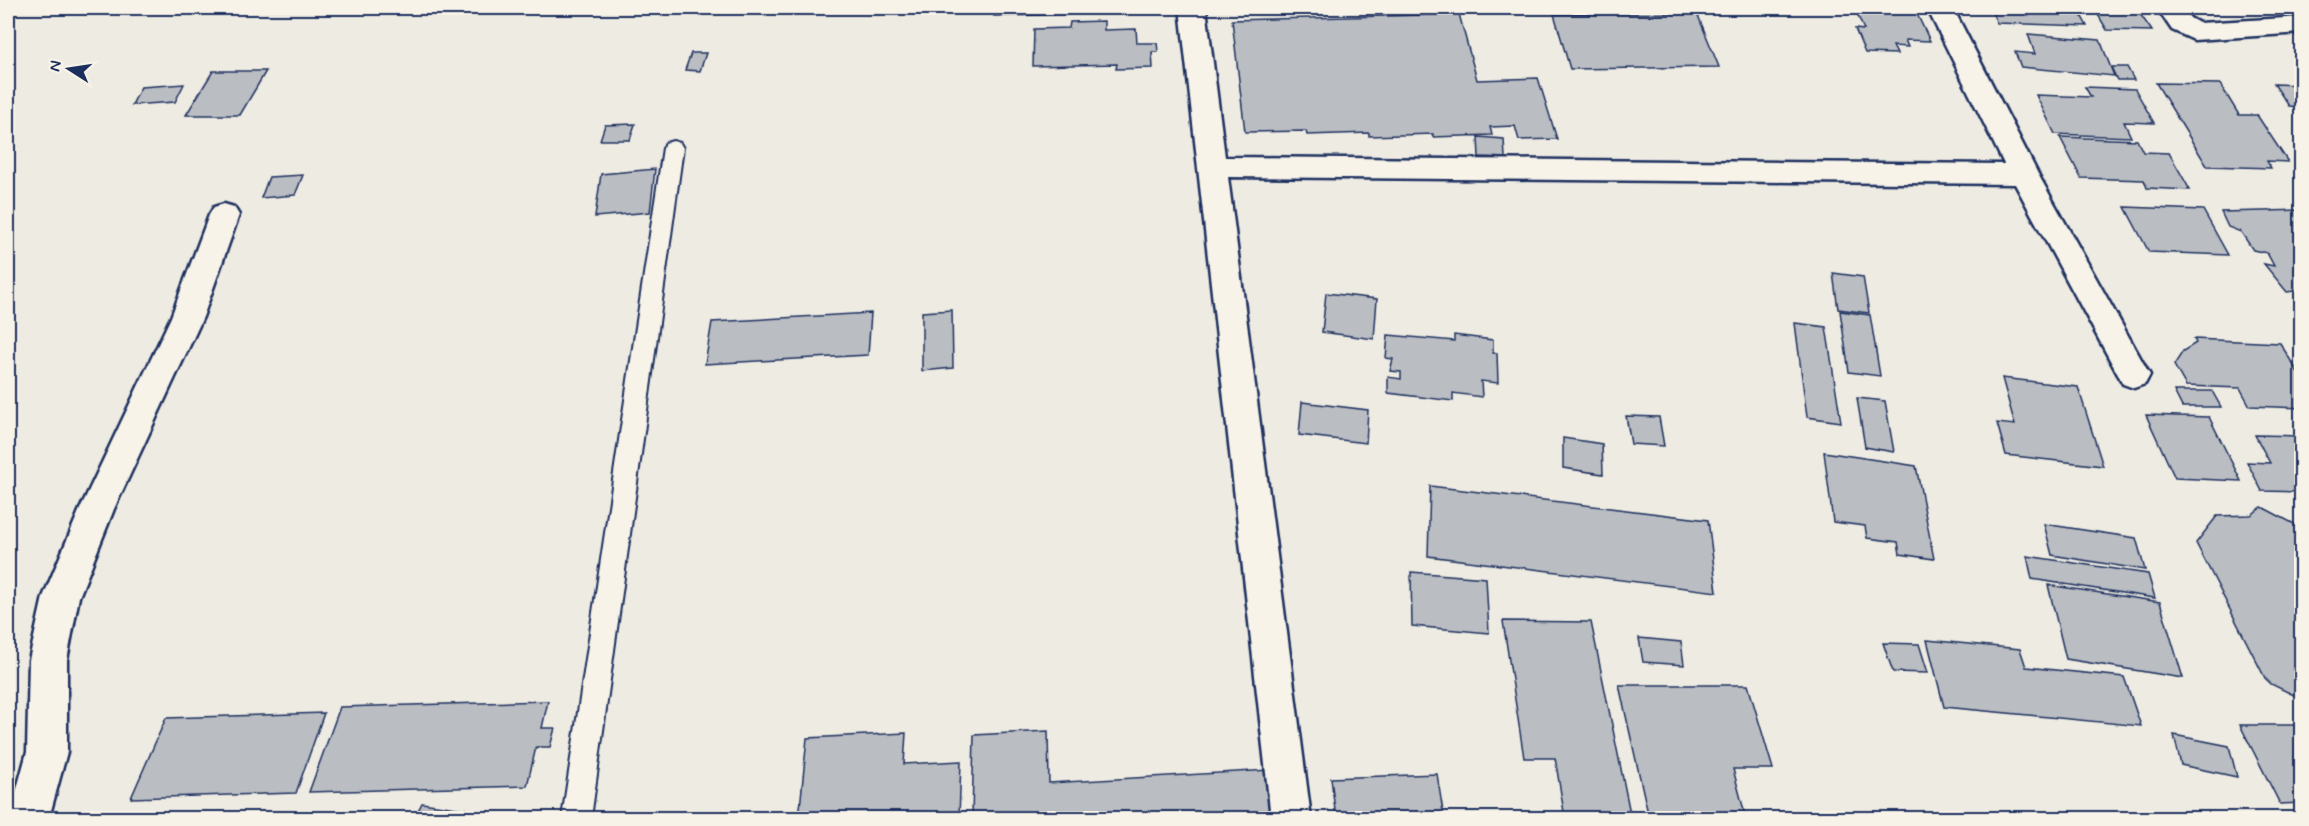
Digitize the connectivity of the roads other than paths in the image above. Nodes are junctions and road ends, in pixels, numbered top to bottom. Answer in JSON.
{"nodes":[{"id":1,"x":1193,"y":8,"type":"edge"},
{"id":2,"x":1940,"y":8,"type":"edge"},
{"id":3,"x":2170,"y":8,"type":"edge"},
{"id":4,"x":2301,"y":25,"type":"edge"},
{"id":5,"x":673,"y":148,"type":"dead end"},
{"id":6,"x":1212,"y":167,"type":"junction"},
{"id":7,"x":2024,"y":174,"type":"junction"},
{"id":8,"x":224,"y":215,"type":"dead end"},
{"id":9,"x":2134,"y":375,"type":"dead end"},
{"id":10,"x":29,"y":819,"type":"edge"},
{"id":11,"x":576,"y":819,"type":"edge"},
{"id":12,"x":1290,"y":819,"type":"edge"}],
"edges":[{"from":1,"to":6,"type":"street"},
{"from":2,"to":7,"type":"street"},
{"from":3,"to":4,"type":"street"},
{"from":5,"to":11,"type":"lane"},
{"from":6,"to":7,"type":"street"},
{"from":6,"to":12,"type":"street"},
{"from":7,"to":9,"type":"street"},
{"from":8,"to":10,"type":"street"}]}
